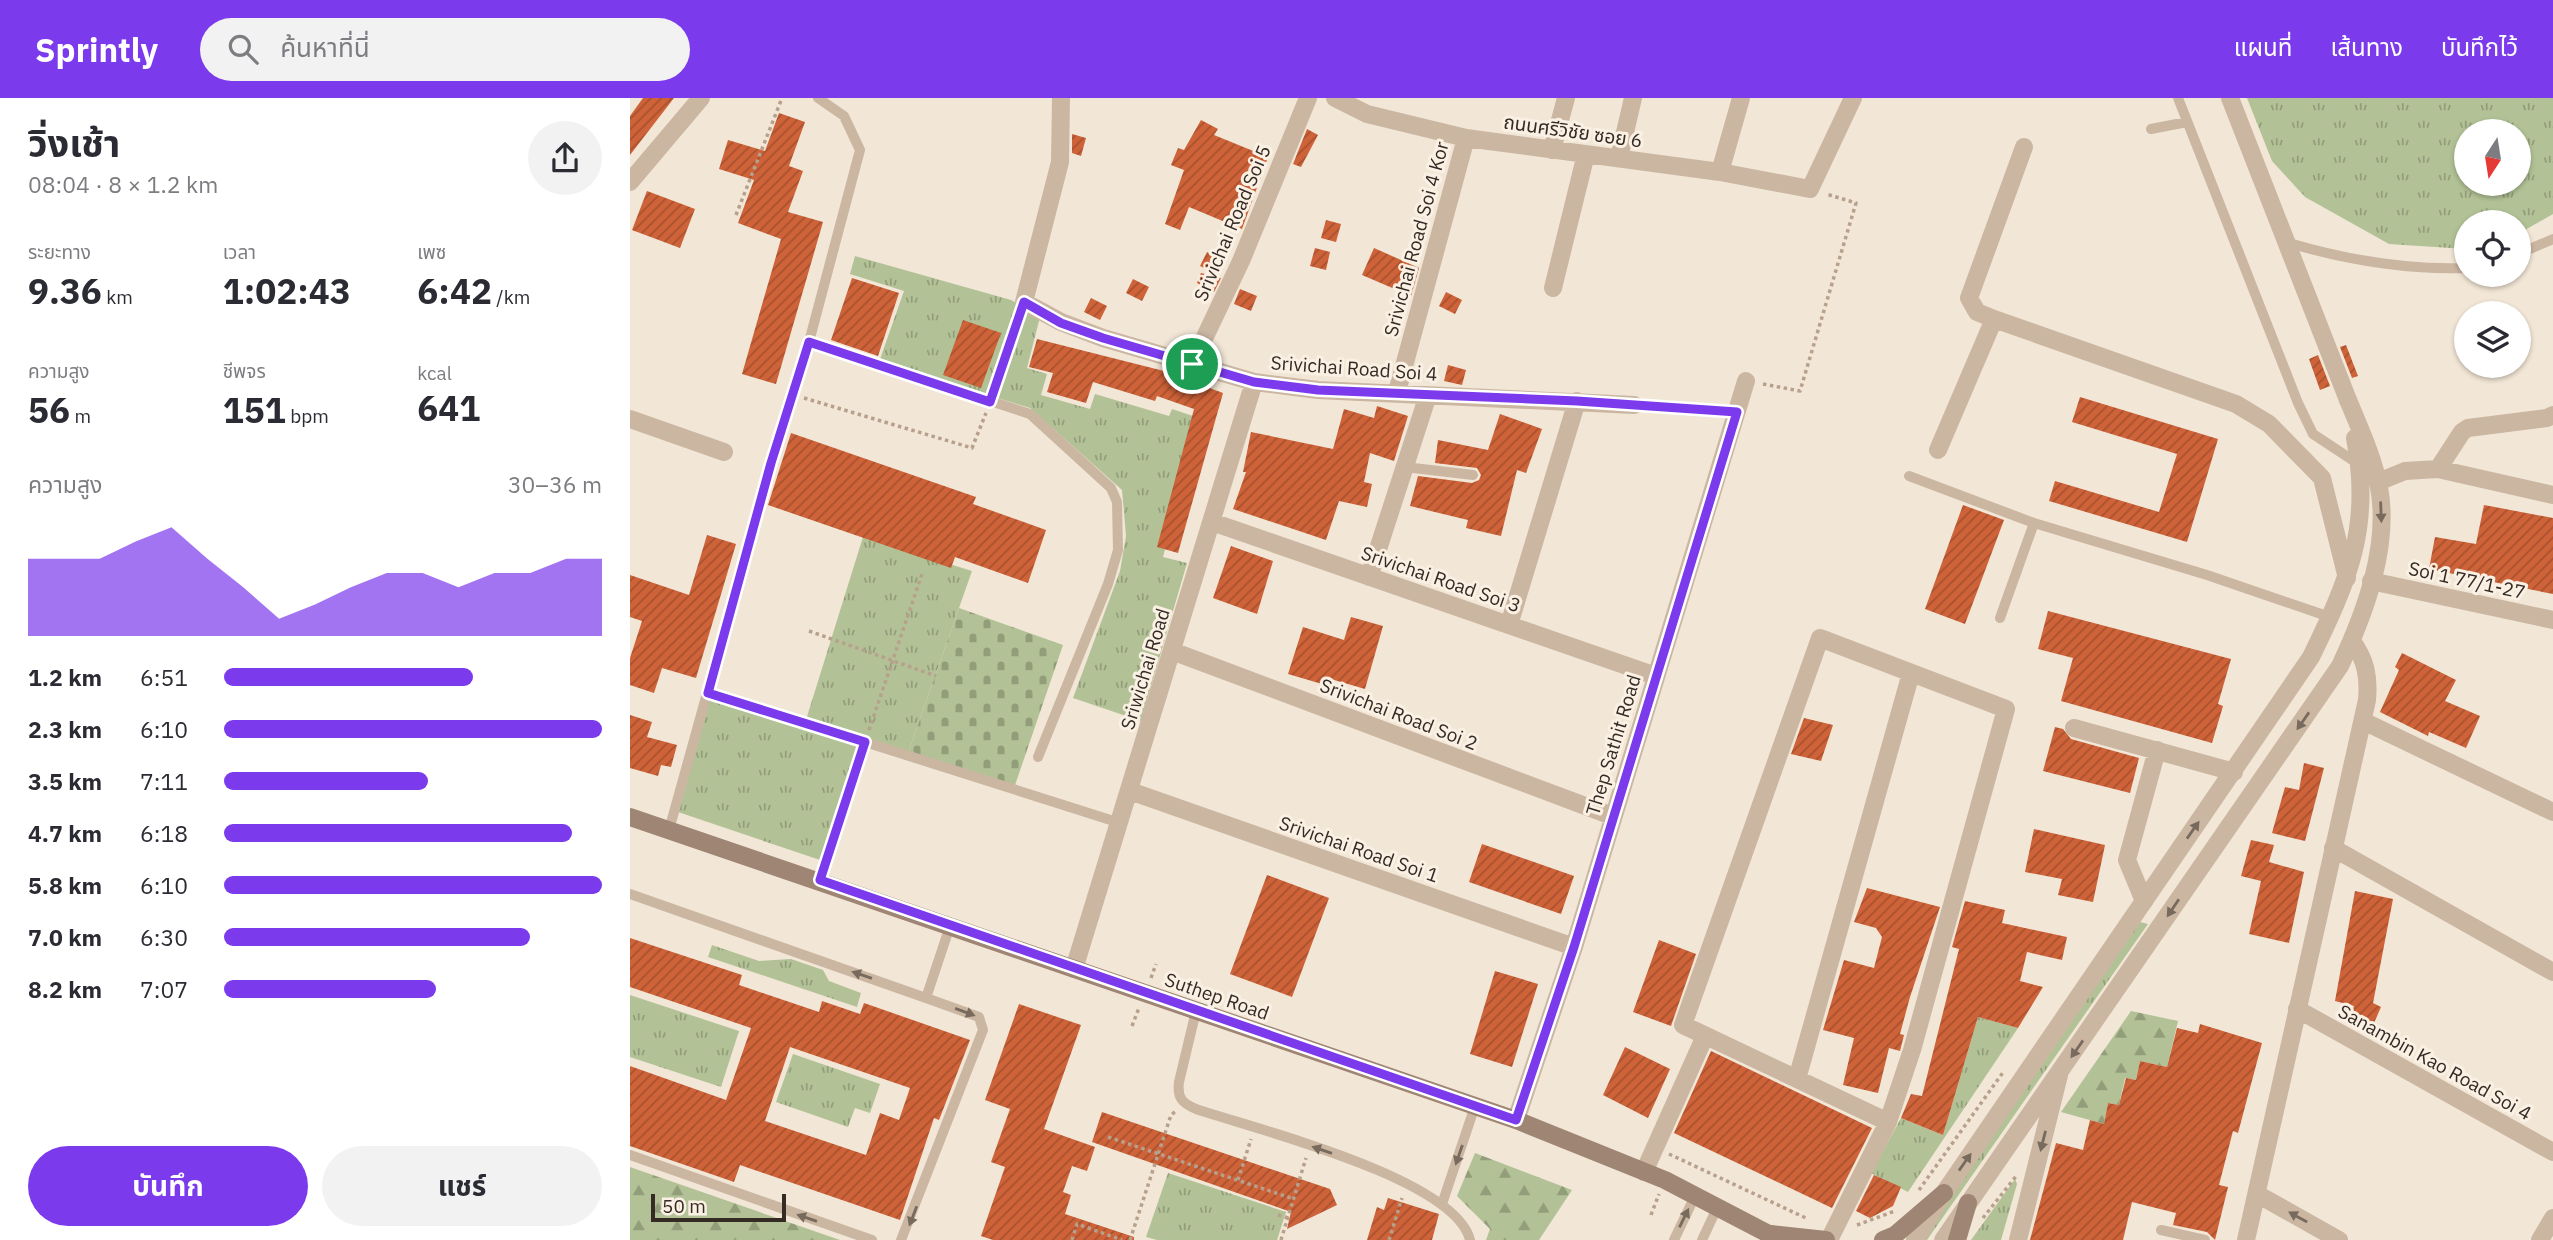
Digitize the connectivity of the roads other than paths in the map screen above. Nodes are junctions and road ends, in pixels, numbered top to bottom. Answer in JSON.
{"nodes":[{"id":1,"x":701,"y":98,"type":"edge"},
{"id":2,"x":818,"y":98,"type":"edge"},
{"id":3,"x":1061,"y":98,"type":"edge"},
{"id":4,"x":1308,"y":98,"type":"edge"},
{"id":5,"x":1335,"y":98,"type":"edge"},
{"id":6,"x":1566,"y":98,"type":"edge"},
{"id":7,"x":1633,"y":98,"type":"edge"},
{"id":8,"x":1741,"y":98,"type":"edge"},
{"id":9,"x":1853,"y":98,"type":"edge"},
{"id":10,"x":2178,"y":98,"type":"edge"},
{"id":11,"x":2230,"y":98,"type":"edge"},
{"id":12,"x":2187,"y":122,"type":"junction"},
{"id":13,"x":2151,"y":129,"type":"dead end"},
{"id":14,"x":1466,"y":138,"type":"junction"},
{"id":15,"x":2024,"y":147,"type":"dead end"},
{"id":16,"x":1552,"y":150,"type":"junction"},
{"id":17,"x":1586,"y":154,"type":"junction"},
{"id":18,"x":637,"y":158,"type":"edge"},
{"id":19,"x":1619,"y":158,"type":"junction"},
{"id":20,"x":1720,"y":172,"type":"junction"},
{"id":21,"x":630,"y":182,"type":"edge"},
{"id":22,"x":2553,"y":239,"type":"edge"},
{"id":23,"x":2289,"y":243,"type":"junction"},
{"id":24,"x":2531,"y":248,"type":"edge"},
{"id":25,"x":2454,"y":268,"type":"edge"},
{"id":26,"x":1553,"y":288,"type":"dead end"},
{"id":27,"x":1994,"y":319,"type":"junction"},
{"id":28,"x":809,"y":342,"type":"junction"},
{"id":29,"x":1192,"y":364,"type":"junction"},
{"id":30,"x":1746,"y":381,"type":"road end"},
{"id":31,"x":1254,"y":382,"type":"junction"},
{"id":32,"x":1396,"y":392,"type":"junction"},
{"id":33,"x":1428,"y":395,"type":"junction"},
{"id":34,"x":2348,"y":400,"type":"junction"},
{"id":35,"x":1577,"y":401,"type":"junction"},
{"id":36,"x":1634,"y":405,"type":"road end"},
{"id":37,"x":2553,"y":415,"type":"edge"},
{"id":38,"x":630,"y":419,"type":"edge"},
{"id":39,"x":1938,"y":450,"type":"dead end"},
{"id":40,"x":724,"y":452,"type":"dead end"},
{"id":41,"x":2360,"y":465,"type":"junction"},
{"id":42,"x":1405,"y":467,"type":"junction"},
{"id":43,"x":2438,"y":469,"type":"junction"},
{"id":44,"x":1473,"y":475,"type":"dead end"},
{"id":45,"x":1909,"y":476,"type":"dead end"},
{"id":46,"x":2378,"y":482,"type":"junction"},
{"id":47,"x":2553,"y":495,"type":"edge"},
{"id":48,"x":1212,"y":522,"type":"junction"},
{"id":49,"x":2034,"y":523,"type":"junction"},
{"id":50,"x":1370,"y":577,"type":"junction"},
{"id":51,"x":2347,"y":578,"type":"junction"},
{"id":52,"x":2371,"y":581,"type":"junction"},
{"id":53,"x":2330,"y":617,"type":"junction"},
{"id":54,"x":2000,"y":618,"type":"dead end"},
{"id":55,"x":2553,"y":620,"type":"edge"},
{"id":56,"x":1509,"y":625,"type":"junction"},
{"id":57,"x":2354,"y":636,"type":"junction"},
{"id":58,"x":1172,"y":651,"type":"junction"},
{"id":59,"x":1911,"y":673,"type":"junction"},
{"id":60,"x":1656,"y":676,"type":"junction"},
{"id":61,"x":708,"y":693,"type":"junction"},
{"id":62,"x":2363,"y":721,"type":"junction"},
{"id":63,"x":2074,"y":728,"type":"dead end"},
{"id":64,"x":865,"y":742,"type":"junction"},
{"id":65,"x":2157,"y":750,"type":"junction"},
{"id":66,"x":1038,"y":757,"type":"dead end"},
{"id":67,"x":2234,"y":772,"type":"junction"},
{"id":68,"x":1130,"y":791,"type":"junction"},
{"id":69,"x":2553,"y":812,"type":"edge"},
{"id":70,"x":1612,"y":816,"type":"junction"},
{"id":71,"x":630,"y":817,"type":"edge"},
{"id":72,"x":1120,"y":822,"type":"junction"},
{"id":73,"x":669,"y":830,"type":"junction"},
{"id":74,"x":2333,"y":848,"type":"junction"},
{"id":75,"x":820,"y":880,"type":"junction"},
{"id":76,"x":630,"y":894,"type":"edge"},
{"id":77,"x":2144,"y":901,"type":"junction"},
{"id":78,"x":950,"y":926,"type":"junction"},
{"id":79,"x":1574,"y":947,"type":"junction"},
{"id":80,"x":1074,"y":969,"type":"junction"},
{"id":81,"x":2553,"y":972,"type":"edge"},
{"id":82,"x":926,"y":998,"type":"junction"},
{"id":83,"x":2297,"y":1009,"type":"junction"},
{"id":84,"x":1196,"y":1011,"type":"junction"},
{"id":85,"x":1705,"y":1036,"type":"junction"},
{"id":86,"x":2059,"y":1075,"type":"junction"},
{"id":87,"x":1797,"y":1079,"type":"junction"},
{"id":88,"x":1475,"y":1106,"type":"junction"},
{"id":89,"x":1516,"y":1120,"type":"junction"},
{"id":90,"x":1888,"y":1122,"type":"junction"},
{"id":91,"x":2553,"y":1152,"type":"edge"},
{"id":92,"x":630,"y":1155,"type":"edge"},
{"id":93,"x":1644,"y":1172,"type":"junction"},
{"id":94,"x":1944,"y":1192,"type":"junction"},
{"id":95,"x":2257,"y":1194,"type":"junction"},
{"id":96,"x":1695,"y":1196,"type":"junction"},
{"id":97,"x":1968,"y":1203,"type":"junction"},
{"id":98,"x":1442,"y":1204,"type":"junction"},
{"id":99,"x":1717,"y":1208,"type":"junction"},
{"id":100,"x":2553,"y":1218,"type":"edge"},
{"id":101,"x":2161,"y":1230,"type":"dead end"},
{"id":102,"x":1830,"y":1235,"type":"edge"},
{"id":103,"x":1774,"y":1238,"type":"edge"},
{"id":104,"x":872,"y":1240,"type":"edge"},
{"id":105,"x":901,"y":1240,"type":"edge"},
{"id":106,"x":1470,"y":1240,"type":"edge"},
{"id":107,"x":1674,"y":1240,"type":"edge"},
{"id":108,"x":1702,"y":1240,"type":"edge"},
{"id":109,"x":1883,"y":1240,"type":"edge"},
{"id":110,"x":1915,"y":1240,"type":"edge"},
{"id":111,"x":1942,"y":1240,"type":"edge"},
{"id":112,"x":1957,"y":1240,"type":"edge"},
{"id":113,"x":2018,"y":1240,"type":"edge"},
{"id":114,"x":2205,"y":1240,"type":"edge"},
{"id":115,"x":2246,"y":1240,"type":"edge"},
{"id":116,"x":2339,"y":1240,"type":"edge"},
{"id":117,"x":2540,"y":1240,"type":"edge"}],
"edges":[{"from":1,"to":18,"type":"street"},
{"from":2,"to":28,"type":"lane"},
{"from":3,"to":29,"type":"street","name":"Srivichai Road Soi 4"},
{"from":4,"to":29,"type":"street","name":"Srivichai Road Soi 5"},
{"from":5,"to":14,"type":"street","name":"ถนนศรีวิชัย ซอย 6"},
{"from":6,"to":16,"type":"street"},
{"from":7,"to":19,"type":"street"},
{"from":8,"to":20,"type":"street"},
{"from":9,"to":20,"type":"street","name":"ถนนศรีวิชัย ซอย 6"},
{"from":10,"to":12,"type":"lane"},
{"from":11,"to":23,"type":"street"},
{"from":12,"to":13,"type":"lane"},
{"from":12,"to":41,"type":"lane"},
{"from":14,"to":16,"type":"street","name":"ถนนศรีวิชัย ซอย 6"},
{"from":14,"to":32,"type":"street","name":"Srivichai Road Soi 4 Kor"},
{"from":15,"to":27,"type":"street"},
{"from":16,"to":17,"type":"street","name":"ถนนศรีวิชัย ซอย 6"},
{"from":17,"to":19,"type":"street","name":"ถนนศรีวิชัย ซอย 6"},
{"from":17,"to":26,"type":"street"},
{"from":18,"to":21,"type":"street"},
{"from":19,"to":20,"type":"street","name":"ถนนศรีวิชัย ซอย 6"},
{"from":22,"to":24,"type":"lane"},
{"from":23,"to":25,"type":"lane"},
{"from":23,"to":34,"type":"street"},
{"from":27,"to":39,"type":"street"},
{"from":27,"to":51,"type":"street"},
{"from":28,"to":61,"type":"lane"},
{"from":28,"to":66,"type":"lane"},
{"from":29,"to":31,"type":"street","name":"Srivichai Road Soi 4"},
{"from":30,"to":60,"type":"street","name":"Thep Sathit Road"},
{"from":31,"to":32,"type":"street","name":"Srivichai Road Soi 4"},
{"from":31,"to":48,"type":"street","name":"Sriwichai Road"},
{"from":32,"to":33,"type":"street","name":"Srivichai Road Soi 4"},
{"from":33,"to":35,"type":"street","name":"Srivichai Road Soi 4"},
{"from":33,"to":42,"type":"street"},
{"from":34,"to":41,"type":"street"},
{"from":34,"to":46,"type":"street"},
{"from":35,"to":36,"type":"street","name":"Srivichai Road Soi 4"},
{"from":35,"to":56,"type":"street"},
{"from":37,"to":43,"type":"street"},
{"from":38,"to":40,"type":"street"},
{"from":41,"to":51,"type":"street"},
{"from":42,"to":44,"type":"lane"},
{"from":42,"to":50,"type":"street"},
{"from":43,"to":46,"type":"street"},
{"from":43,"to":47,"type":"street"},
{"from":45,"to":49,"type":"lane"},
{"from":46,"to":52,"type":"street","one_way":true},
{"from":48,"to":50,"type":"street","name":"Srivichai Road Soi 3"},
{"from":48,"to":58,"type":"street","name":"Sriwichai Road"},
{"from":49,"to":53,"type":"lane"},
{"from":49,"to":54,"type":"lane"},
{"from":50,"to":56,"type":"street","name":"Srivichai Road Soi 3"},
{"from":51,"to":53,"type":"street"},
{"from":52,"to":55,"type":"street","name":"Soi 1 77/1-27"},
{"from":52,"to":57,"type":"street"},
{"from":53,"to":57,"type":"street"},
{"from":53,"to":67,"type":"street"},
{"from":56,"to":60,"type":"street","name":"Srivichai Road Soi 3"},
{"from":57,"to":62,"type":"street"},
{"from":57,"to":86,"type":"street","one_way":true},
{"from":58,"to":68,"type":"street","name":"Sriwichai Road"},
{"from":58,"to":70,"type":"street","name":"Srivichai Road Soi 2"},
{"from":59,"to":85,"type":"street"},
{"from":59,"to":87,"type":"street"},
{"from":59,"to":90,"type":"street"},
{"from":60,"to":70,"type":"street","name":"Thep Sathit Road"},
{"from":61,"to":64,"type":"lane"},
{"from":61,"to":73,"type":"lane"},
{"from":62,"to":69,"type":"street"},
{"from":62,"to":74,"type":"street"},
{"from":63,"to":65,"type":"street"},
{"from":64,"to":72,"type":"lane"},
{"from":64,"to":75,"type":"lane"},
{"from":65,"to":67,"type":"street"},
{"from":65,"to":77,"type":"street"},
{"from":77,"to":67,"type":"street","one_way":true},
{"from":68,"to":72,"type":"street","name":"Sriwichai Road"},
{"from":68,"to":79,"type":"street","name":"Srivichai Road Soi 1"},
{"from":70,"to":79,"type":"street","name":"Thep Sathit Road"},
{"from":71,"to":73,"type":"main road","name":"Suthep Road"},
{"from":72,"to":80,"type":"street","name":"Sriwichai Road"},
{"from":73,"to":75,"type":"main road","name":"Suthep Road"},
{"from":74,"to":81,"type":"street"},
{"from":74,"to":83,"type":"street"},
{"from":75,"to":78,"type":"main road","name":"Suthep Road"},
{"from":82,"to":76,"type":"lane","one_way":true},
{"from":94,"to":77,"type":"street","one_way":true},
{"from":78,"to":80,"type":"main road","name":"Suthep Road"},
{"from":78,"to":82,"type":"lane"},
{"from":79,"to":89,"type":"street","name":"Thep Sathit Road"},
{"from":80,"to":84,"type":"main road","name":"Suthep Road"},
{"from":82,"to":105,"type":"lane","one_way":true},
{"from":83,"to":91,"type":"street","name":"Sanambin Kao Road Soi 4"},
{"from":83,"to":95,"type":"street"},
{"from":84,"to":88,"type":"main road","name":"Suthep Road"},
{"from":98,"to":84,"type":"lane","one_way":true},
{"from":85,"to":87,"type":"street"},
{"from":85,"to":93,"type":"street"},
{"from":86,"to":97,"type":"street"},
{"from":86,"to":113,"type":"street","one_way":true},
{"from":87,"to":90,"type":"street"},
{"from":88,"to":89,"type":"main road","name":"Suthep Road"},
{"from":88,"to":98,"type":"lane","one_way":true},
{"from":89,"to":93,"type":"main road","name":"Suthep Road"},
{"from":90,"to":102,"type":"street"},
{"from":104,"to":92,"type":"lane","one_way":true},
{"from":93,"to":96,"type":"main road","name":"Suthep Road"},
{"from":94,"to":109,"type":"main road"},
{"from":94,"to":110,"type":"street"},
{"from":95,"to":115,"type":"street"},
{"from":116,"to":95,"type":"street","one_way":true},
{"from":96,"to":99,"type":"main road","name":"Suthep Road"},
{"from":107,"to":96,"type":"lane","one_way":true},
{"from":97,"to":111,"type":"street"},
{"from":97,"to":112,"type":"main road"},
{"from":98,"to":106,"type":"lane"},
{"from":99,"to":103,"type":"main road","name":"Suthep Road"},
{"from":99,"to":108,"type":"lane"},
{"from":100,"to":117,"type":"street"},
{"from":101,"to":114,"type":"lane"},
{"from":102,"to":103,"type":"main road","name":"Suthep Road"}]}
